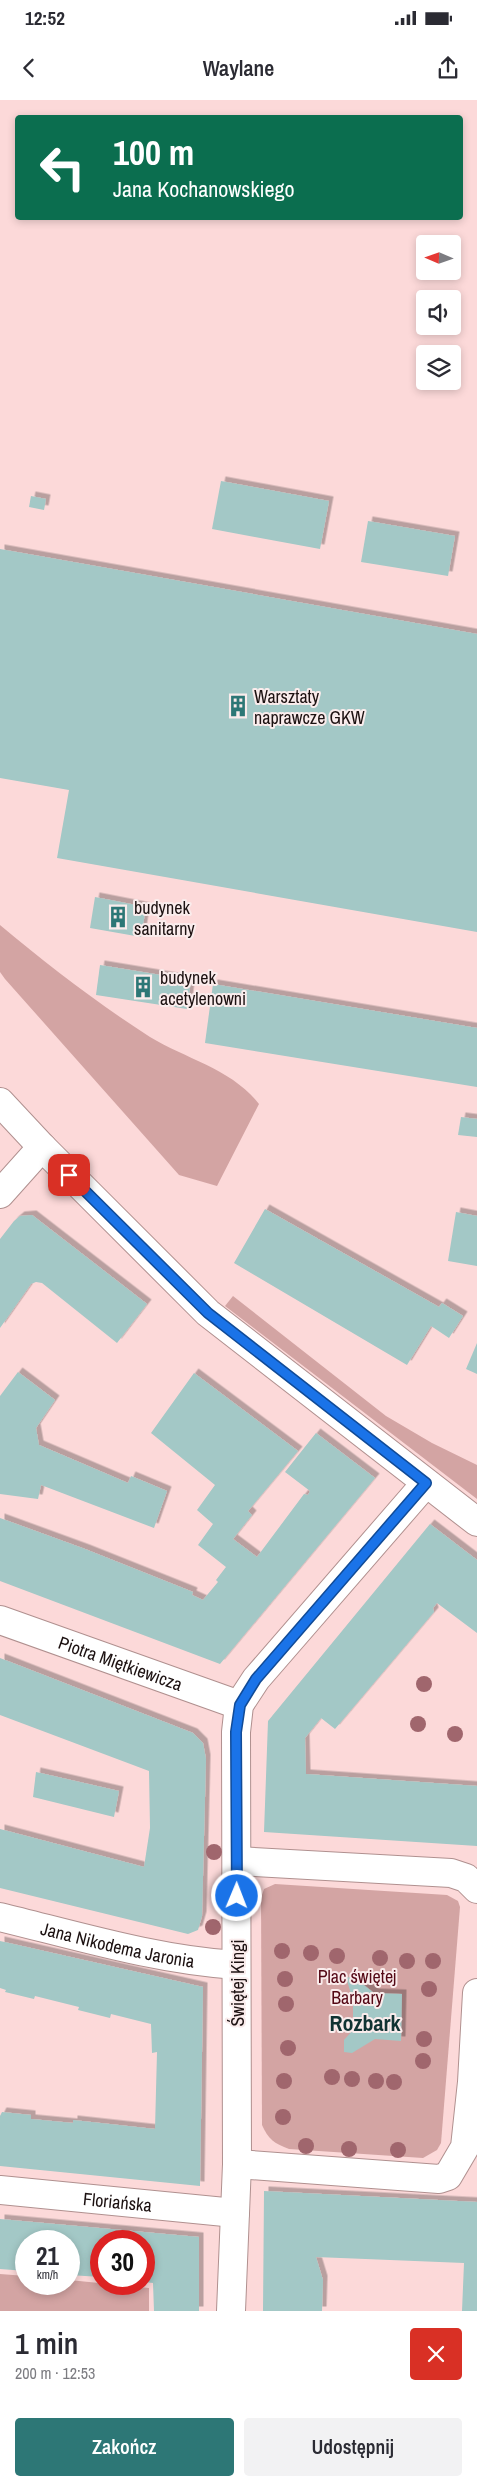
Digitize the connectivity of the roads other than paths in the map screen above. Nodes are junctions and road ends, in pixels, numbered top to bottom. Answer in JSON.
{"nodes":[{"id":1,"x":0,"y":1102,"type":"edge"},
{"id":2,"x":42,"y":1147,"type":"junction"},
{"id":3,"x":0,"y":1194,"type":"edge"},
{"id":4,"x":426,"y":1483,"type":"junction"},
{"id":5,"x":477,"y":1522,"type":"edge"},
{"id":6,"x":0,"y":1620,"type":"edge"},
{"id":7,"x":240,"y":1705,"type":"junction"},
{"id":8,"x":237,"y":1861,"type":"junction"},
{"id":9,"x":477,"y":1889,"type":"edge"},
{"id":10,"x":0,"y":1917,"type":"edge"},
{"id":11,"x":236,"y":1965,"type":"junction"},
{"id":12,"x":477,"y":1993,"type":"edge"},
{"id":13,"x":475,"y":2082,"type":"edge"},
{"id":14,"x":237,"y":2164,"type":"junction"},
{"id":15,"x":0,"y":2190,"type":"edge"},
{"id":16,"x":235,"y":2213,"type":"junction"},
{"id":17,"x":231,"y":2311,"type":"edge"}],
"edges":[{"from":1,"to":2,"type":"street"},
{"from":2,"to":3,"type":"street"},
{"from":2,"to":4,"type":"street"},
{"from":4,"to":5,"type":"street"},
{"from":4,"to":7,"type":"street","name":"Świętej Kingi"},
{"from":6,"to":7,"type":"street","name":"Piotra Miętkiewicza"},
{"from":7,"to":8,"type":"street","name":"Świętej Kingi"},
{"from":8,"to":9,"type":"street"},
{"from":8,"to":11,"type":"street","name":"Świętej Kingi"},
{"from":10,"to":11,"type":"street","name":"Jana Nikodema Jaronia"},
{"from":11,"to":14,"type":"street","name":"Świętej Kingi"},
{"from":12,"to":13,"type":"street"},
{"from":13,"to":14,"type":"street"},
{"from":14,"to":16,"type":"street","name":"Świętej Kingi"},
{"from":15,"to":16,"type":"street","name":"Floriańska"},
{"from":16,"to":17,"type":"street","name":"Świętej Kingi"}]}
